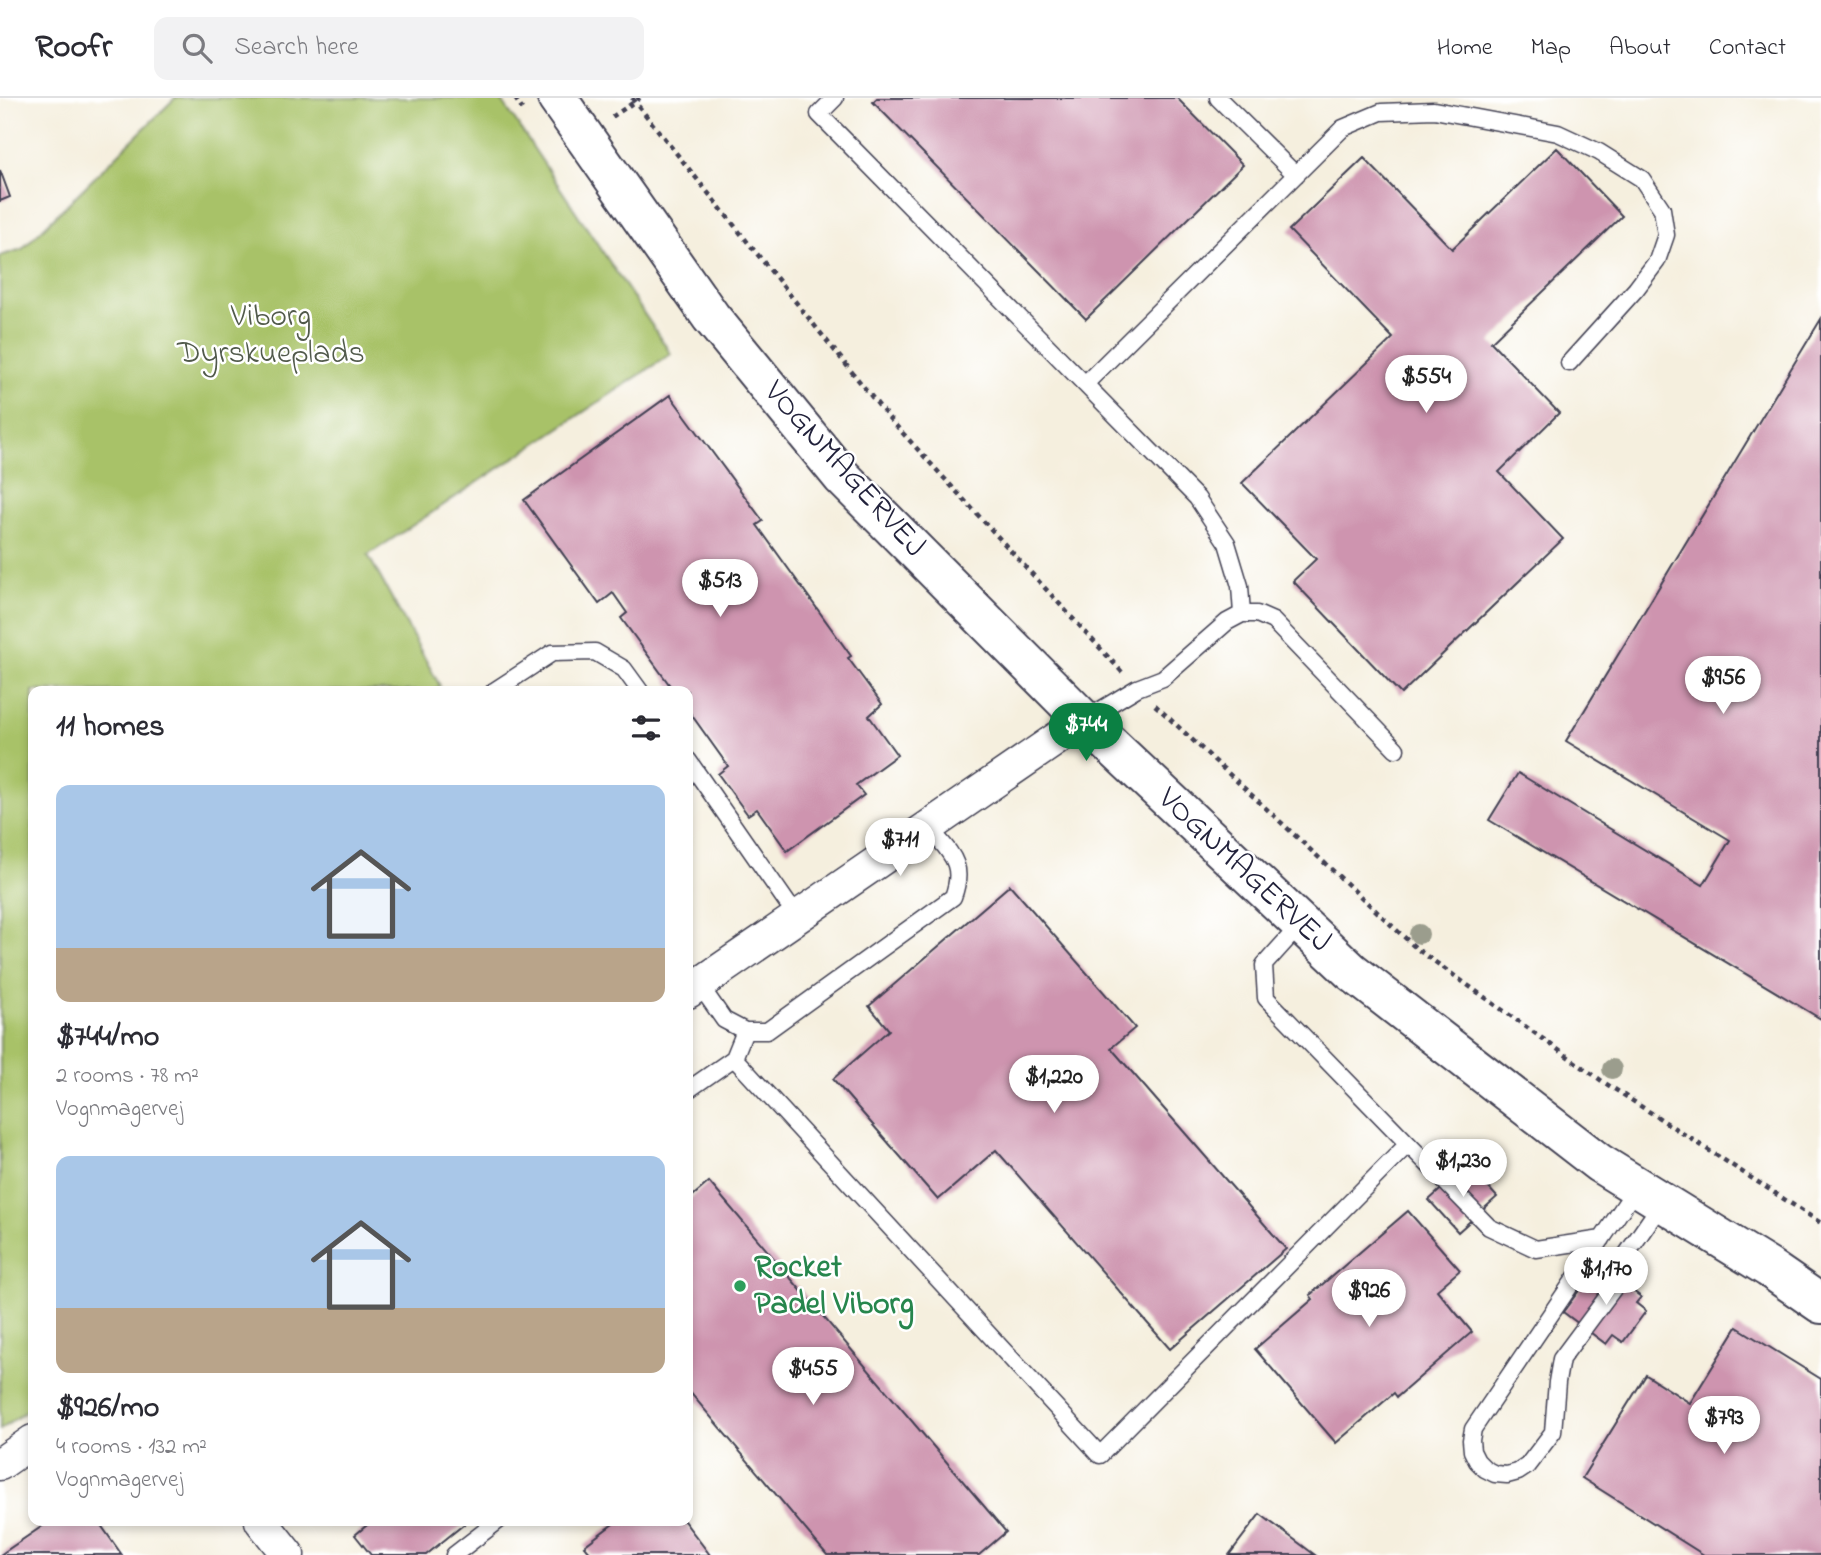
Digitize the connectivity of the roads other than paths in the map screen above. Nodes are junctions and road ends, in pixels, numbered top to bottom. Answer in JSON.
{"nodes":[{"id":1,"x":557,"y":98,"type":"edge"},
{"id":2,"x":835,"y":98,"type":"edge"},
{"id":3,"x":1218,"y":98,"type":"edge"},
{"id":4,"x":1296,"y":175,"type":"junction"},
{"id":5,"x":1569,"y":363,"type":"dead end"},
{"id":6,"x":1085,"y":384,"type":"junction"},
{"id":7,"x":1242,"y":614,"type":"junction"},
{"id":8,"x":502,"y":686,"type":"edge"},
{"id":9,"x":637,"y":686,"type":"edge"},
{"id":10,"x":1084,"y":720,"type":"junction"},
{"id":11,"x":1396,"y":750,"type":"dead end"},
{"id":12,"x":693,"y":767,"type":"edge"},
{"id":13,"x":929,"y":827,"type":"junction"},
{"id":14,"x":797,"y":917,"type":"junction"},
{"id":15,"x":1301,"y":924,"type":"junction"},
{"id":16,"x":694,"y":988,"type":"edge"},
{"id":17,"x":745,"y":1031,"type":"junction"},
{"id":18,"x":734,"y":1058,"type":"junction"},
{"id":19,"x":693,"y":1087,"type":"edge"},
{"id":20,"x":1408,"y":1144,"type":"junction"},
{"id":21,"x":1650,"y":1194,"type":"junction"},
{"id":22,"x":1602,"y":1239,"type":"junction"},
{"id":23,"x":1769,"y":1268,"type":"junction"},
{"id":24,"x":1821,"y":1295,"type":"edge"},
{"id":25,"x":1821,"y":1304,"type":"edge"},
{"id":26,"x":28,"y":1444,"type":"edge"},
{"id":27,"x":0,"y":1464,"type":"edge"},
{"id":28,"x":492,"y":1526,"type":"edge"},
{"id":29,"x":454,"y":1555,"type":"edge"}],
"edges":[{"from":1,"to":10,"type":"street","name":"VOGNMAGERVEJ"},
{"from":2,"to":6,"type":"lane"},
{"from":3,"to":4,"type":"lane"},
{"from":4,"to":5,"type":"lane"},
{"from":4,"to":6,"type":"lane"},
{"from":6,"to":7,"type":"lane"},
{"from":7,"to":10,"type":"lane"},
{"from":7,"to":11,"type":"lane"},
{"from":8,"to":9,"type":"lane"},
{"from":10,"to":13,"type":"street"},
{"from":10,"to":15,"type":"street","name":"VOGNMAGERVEJ"},
{"from":12,"to":14,"type":"lane"},
{"from":13,"to":14,"type":"street"},
{"from":13,"to":17,"type":"lane"},
{"from":14,"to":16,"type":"street"},
{"from":15,"to":20,"type":"lane"},
{"from":15,"to":21,"type":"street","name":"VOGNMAGERVEJ"},
{"from":16,"to":17,"type":"lane"},
{"from":17,"to":18,"type":"lane"},
{"from":18,"to":19,"type":"lane"},
{"from":18,"to":20,"type":"lane"},
{"from":20,"to":22,"type":"lane"},
{"from":21,"to":22,"type":"lane"},
{"from":21,"to":22,"type":"lane"},
{"from":21,"to":23,"type":"street","name":"VOGNMAGERVEJ"},
{"from":23,"to":24,"type":"street","name":"VOGNMAGERVEJ"},
{"from":23,"to":25,"type":"street","name":"VOGNMAGERVEJ"},
{"from":26,"to":27,"type":"street"},
{"from":28,"to":29,"type":"lane"}]}
